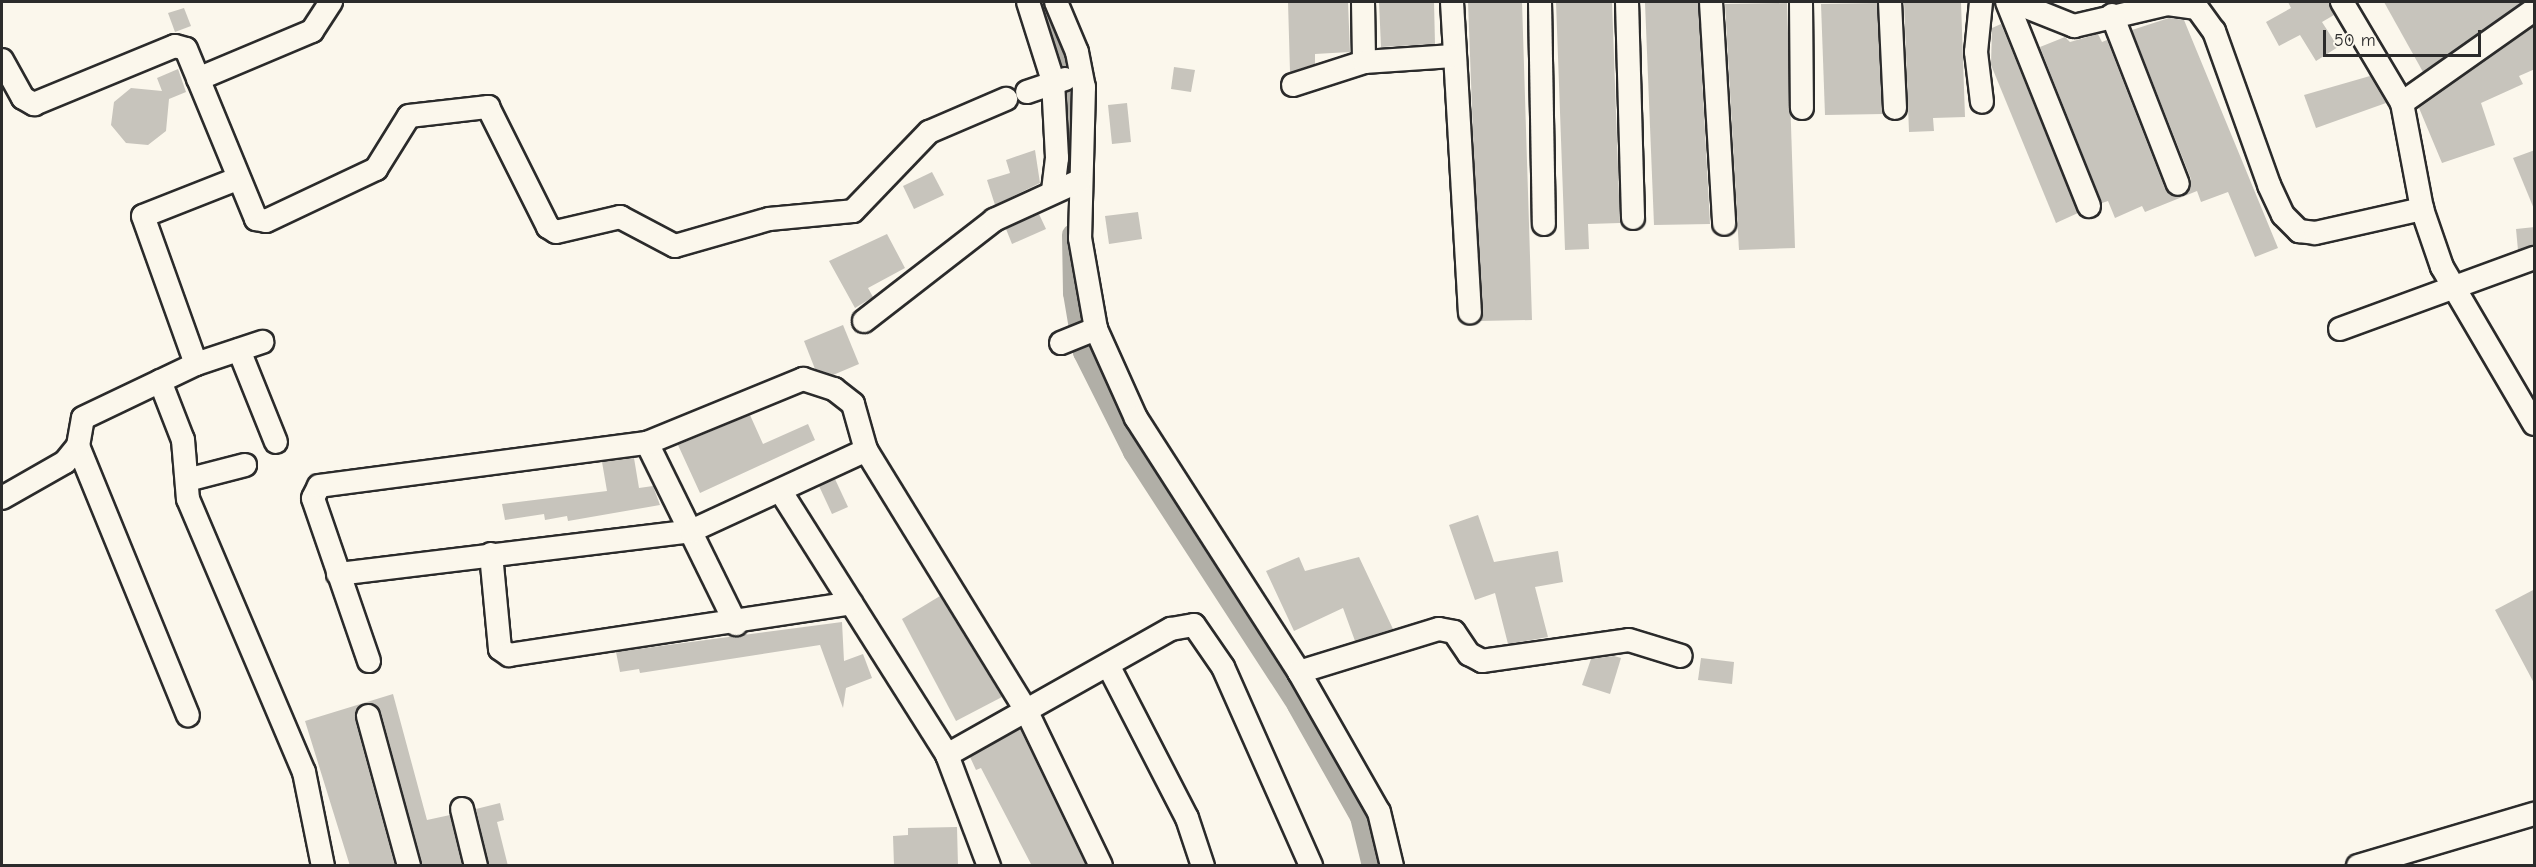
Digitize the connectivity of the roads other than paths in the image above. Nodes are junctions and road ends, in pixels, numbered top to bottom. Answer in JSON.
{"nodes":[{"id":1,"x":331,"y":2,"type":"edge"},
{"id":2,"x":1028,"y":2,"type":"edge"},
{"id":3,"x":1056,"y":2,"type":"edge"},
{"id":4,"x":1363,"y":2,"type":"edge"},
{"id":5,"x":1452,"y":2,"type":"edge"},
{"id":6,"x":1540,"y":2,"type":"edge"},
{"id":7,"x":1627,"y":2,"type":"edge"},
{"id":8,"x":1711,"y":2,"type":"edge"},
{"id":9,"x":1801,"y":2,"type":"edge"},
{"id":10,"x":1890,"y":2,"type":"edge"},
{"id":11,"x":1981,"y":2,"type":"edge"},
{"id":12,"x":2007,"y":2,"type":"edge"},
{"id":13,"x":2014,"y":2,"type":"edge"},
{"id":14,"x":2342,"y":2,"type":"edge"},
{"id":15,"x":2535,"y":10,"type":"edge"},
{"id":16,"x":2112,"y":15,"type":"junction"},
{"id":17,"x":1453,"y":56,"type":"junction"},
{"id":18,"x":2,"y":60,"type":"edge"},
{"id":19,"x":1364,"y":62,"type":"junction"},
{"id":20,"x":1067,"y":78,"type":"junction"},
{"id":21,"x":198,"y":79,"type":"junction"},
{"id":22,"x":1293,"y":85,"type":"dead end"},
{"id":23,"x":1982,"y":102,"type":"dead end"},
{"id":24,"x":2402,"y":104,"type":"junction"},
{"id":25,"x":1802,"y":108,"type":"dead end"},
{"id":26,"x":1894,"y":108,"type":"dead end"},
{"id":27,"x":237,"y":179,"type":"junction"},
{"id":28,"x":2178,"y":184,"type":"dead end"},
{"id":29,"x":1067,"y":185,"type":"junction"},
{"id":30,"x":2420,"y":193,"type":"junction"},
{"id":31,"x":2089,"y":206,"type":"dead end"},
{"id":32,"x":1633,"y":218,"type":"dead end"},
{"id":33,"x":1544,"y":224,"type":"dead end"},
{"id":34,"x":1724,"y":224,"type":"dead end"},
{"id":35,"x":2535,"y":258,"type":"edge"},
{"id":36,"x":2453,"y":287,"type":"junction"},
{"id":37,"x":1470,"y":312,"type":"dead end"},
{"id":38,"x":864,"y":321,"type":"dead end"},
{"id":39,"x":2340,"y":328,"type":"dead end"},
{"id":40,"x":262,"y":342,"type":"dead end"},
{"id":41,"x":238,"y":350,"type":"junction"},
{"id":42,"x":196,"y":364,"type":"junction"},
{"id":43,"x":160,"y":381,"type":"junction"},
{"id":44,"x":2535,"y":424,"type":"edge"},
{"id":45,"x":276,"y":442,"type":"dead end"},
{"id":46,"x":647,"y":442,"type":"junction"},
{"id":47,"x":78,"y":446,"type":"junction"},
{"id":48,"x":866,"y":450,"type":"junction"},
{"id":49,"x":244,"y":465,"type":"dead end"},
{"id":50,"x":187,"y":480,"type":"junction"},
{"id":51,"x":781,"y":492,"type":"junction"},
{"id":52,"x":2,"y":498,"type":"edge"},
{"id":53,"x":691,"y":531,"type":"junction"},
{"id":54,"x":491,"y":554,"type":"junction"},
{"id":55,"x":338,"y":574,"type":"junction"},
{"id":56,"x":852,"y":603,"type":"junction"},
{"id":57,"x":736,"y":624,"type":"junction"},
{"id":58,"x":1681,"y":656,"type":"dead end"},
{"id":59,"x":369,"y":661,"type":"dead end"},
{"id":60,"x":1108,"y":665,"type":"junction"},
{"id":61,"x":1299,"y":672,"type":"junction"},
{"id":62,"x":1026,"y":710,"type":"junction"},
{"id":63,"x":189,"y":715,"type":"dead end"},
{"id":64,"x":368,"y":716,"type":"dead end"},
{"id":65,"x":947,"y":755,"type":"junction"},
{"id":66,"x":462,"y":809,"type":"dead end"},
{"id":67,"x":2535,"y":814,"type":"edge"},
{"id":68,"x":322,"y":866,"type":"edge"},
{"id":69,"x":409,"y":866,"type":"edge"},
{"id":70,"x":476,"y":866,"type":"edge"},
{"id":71,"x":989,"y":866,"type":"edge"},
{"id":72,"x":1101,"y":866,"type":"edge"},
{"id":73,"x":1203,"y":866,"type":"edge"},
{"id":74,"x":1311,"y":866,"type":"edge"},
{"id":75,"x":1392,"y":866,"type":"edge"},
{"id":76,"x":2358,"y":866,"type":"edge"}],
"edges":[{"from":1,"to":21,"type":"street"},
{"from":2,"to":20,"type":"street"},
{"from":3,"to":20,"type":"street"},
{"from":4,"to":19,"type":"street"},
{"from":5,"to":17,"type":"street"},
{"from":6,"to":33,"type":"street"},
{"from":7,"to":32,"type":"street"},
{"from":8,"to":34,"type":"street"},
{"from":9,"to":25,"type":"street"},
{"from":10,"to":26,"type":"street"},
{"from":11,"to":23,"type":"street"},
{"from":12,"to":31,"type":"street"},
{"from":13,"to":16,"type":"street"},
{"from":14,"to":24,"type":"street"},
{"from":15,"to":24,"type":"street"},
{"from":16,"to":28,"type":"street"},
{"from":16,"to":30,"type":"street"},
{"from":17,"to":19,"type":"street"},
{"from":17,"to":37,"type":"street"},
{"from":18,"to":21,"type":"street"},
{"from":19,"to":22,"type":"street"},
{"from":20,"to":27,"type":"street"},
{"from":20,"to":29,"type":"street"},
{"from":20,"to":29,"type":"street"},
{"from":21,"to":27,"type":"street"},
{"from":24,"to":30,"type":"street"},
{"from":27,"to":42,"type":"street"},
{"from":29,"to":38,"type":"street"},
{"from":29,"to":61,"type":"street"},
{"from":30,"to":36,"type":"street"},
{"from":35,"to":36,"type":"street"},
{"from":36,"to":39,"type":"street"},
{"from":36,"to":44,"type":"street"},
{"from":40,"to":41,"type":"street"},
{"from":41,"to":42,"type":"street"},
{"from":41,"to":45,"type":"street"},
{"from":42,"to":43,"type":"street"},
{"from":43,"to":47,"type":"street"},
{"from":43,"to":50,"type":"street"},
{"from":46,"to":48,"type":"street"},
{"from":46,"to":53,"type":"street"},
{"from":46,"to":55,"type":"street"},
{"from":47,"to":52,"type":"street"},
{"from":47,"to":63,"type":"street"},
{"from":48,"to":51,"type":"street"},
{"from":48,"to":62,"type":"street"},
{"from":49,"to":50,"type":"street"},
{"from":50,"to":68,"type":"street"},
{"from":51,"to":53,"type":"street"},
{"from":51,"to":56,"type":"street"},
{"from":53,"to":54,"type":"street"},
{"from":53,"to":57,"type":"street"},
{"from":54,"to":55,"type":"street"},
{"from":54,"to":57,"type":"street"},
{"from":55,"to":59,"type":"street"},
{"from":56,"to":57,"type":"street"},
{"from":56,"to":65,"type":"street"},
{"from":58,"to":61,"type":"street"},
{"from":60,"to":62,"type":"street"},
{"from":60,"to":73,"type":"street"},
{"from":60,"to":74,"type":"street"},
{"from":61,"to":75,"type":"street"},
{"from":62,"to":65,"type":"street"},
{"from":62,"to":72,"type":"street"},
{"from":64,"to":69,"type":"street"},
{"from":65,"to":71,"type":"street"},
{"from":66,"to":70,"type":"street"},
{"from":67,"to":76,"type":"street"}]}
